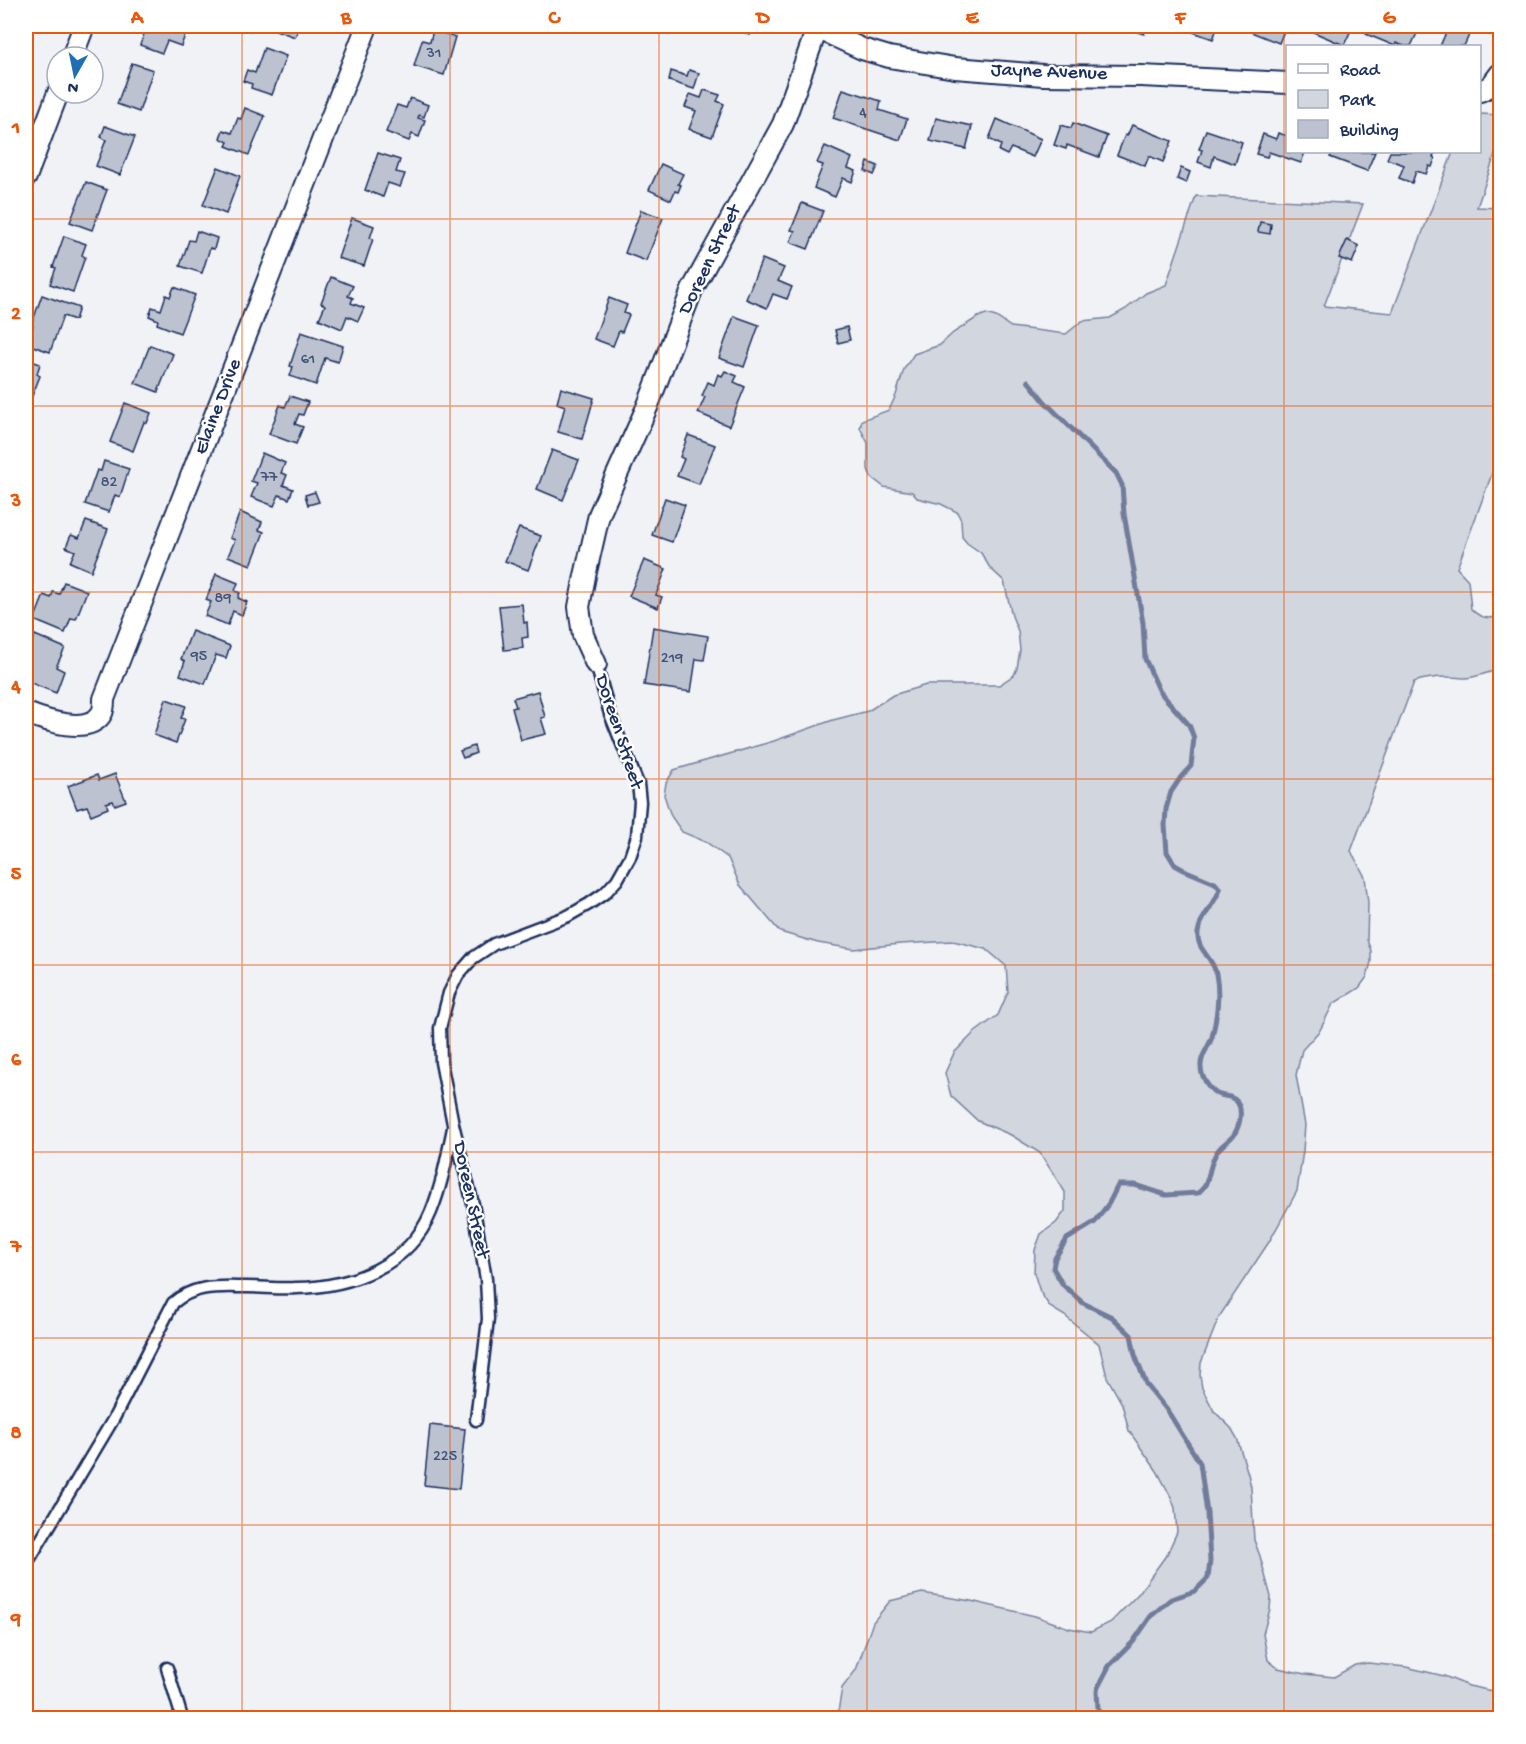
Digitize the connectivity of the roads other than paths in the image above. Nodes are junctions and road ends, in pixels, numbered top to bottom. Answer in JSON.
{"nodes":[{"id":1,"x":84,"y":26,"type":"edge"},
{"id":2,"x":367,"y":26,"type":"edge"},
{"id":3,"x":817,"y":27,"type":"edge"},
{"id":4,"x":77,"y":45,"type":"edge"},
{"id":5,"x":1500,"y":74,"type":"edge"},
{"id":6,"x":1286,"y":83,"type":"edge"},
{"id":7,"x":1481,"y":89,"type":"edge"},
{"id":8,"x":53,"y":105,"type":"edge"},
{"id":9,"x":26,"y":177,"type":"edge"},
{"id":10,"x":596,"y":664,"type":"joint"},
{"id":11,"x":26,"y":713,"type":"edge"},
{"id":12,"x":454,"y":1125,"type":"junction"},
{"id":13,"x":476,"y":1420,"type":"dead end"},
{"id":14,"x":26,"y":1565,"type":"edge"},
{"id":15,"x":167,"y":1668,"type":"dead end"},
{"id":16,"x":182,"y":1719,"type":"edge"}],
"edges":[{"from":1,"to":4,"type":"street"},
{"from":2,"to":11,"type":"street","name":"Elaine Drive"},
{"from":3,"to":6,"type":"street","name":"Jayne Avenue"},
{"from":3,"to":10,"type":"street","name":"Doreen Street"},
{"from":5,"to":7,"type":"street"},
{"from":8,"to":9,"type":"street"},
{"from":10,"to":12,"type":"lane","name":"Doreen Street"},
{"from":12,"to":13,"type":"lane","name":"Doreen Street"},
{"from":12,"to":14,"type":"lane"},
{"from":15,"to":16,"type":"lane"}]}
